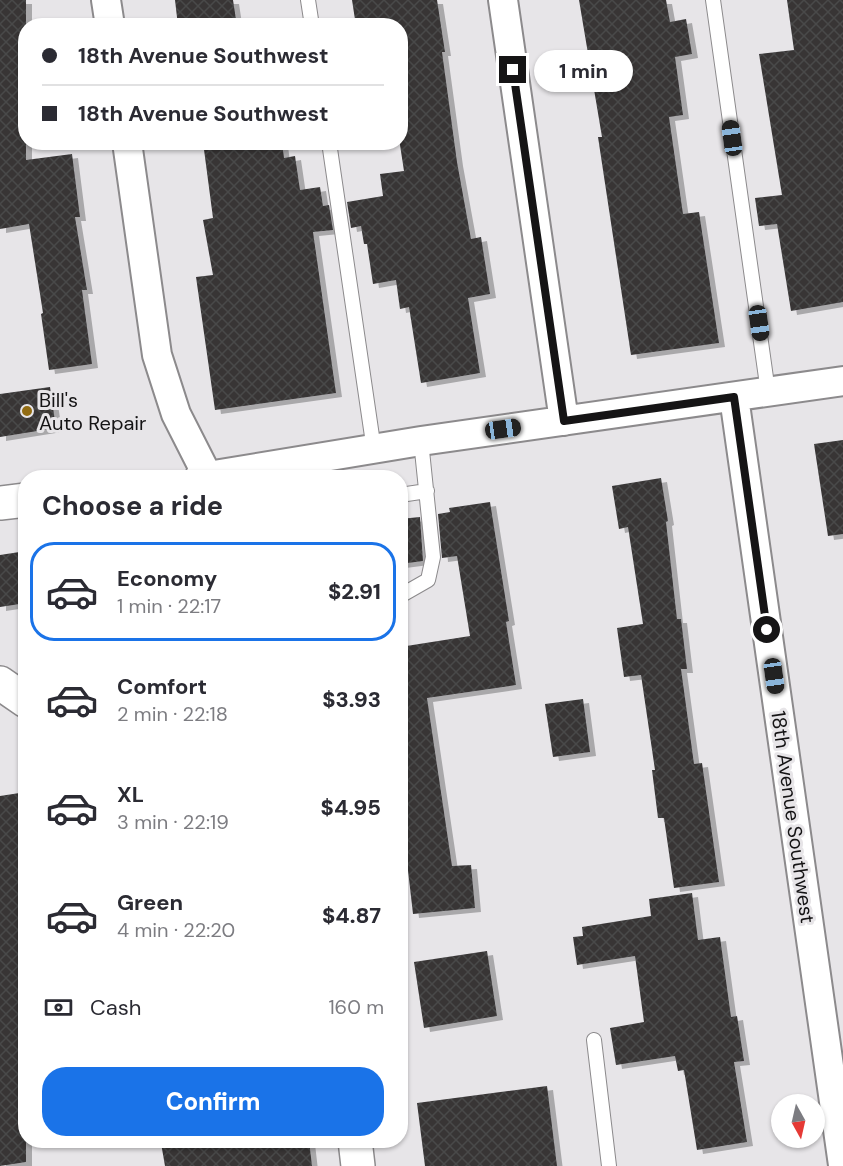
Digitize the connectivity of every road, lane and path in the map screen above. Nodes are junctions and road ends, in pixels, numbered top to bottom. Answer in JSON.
{"nodes":[{"id":1,"x":106,"y":0,"type":"edge"},
{"id":2,"x":308,"y":0,"type":"edge"},
{"id":3,"x":503,"y":0,"type":"edge"},
{"id":4,"x":712,"y":0,"type":"edge"},
{"id":5,"x":109,"y":18,"type":"edge"},
{"id":6,"x":311,"y":18,"type":"edge"},
{"id":7,"x":128,"y":150,"type":"edge"},
{"id":8,"x":330,"y":150,"type":"edge"},
{"id":9,"x":843,"y":381,"type":"edge"},
{"id":10,"x":768,"y":392,"type":"junction"},
{"id":11,"x":734,"y":397,"type":"junction"},
{"id":12,"x":564,"y":421,"type":"junction"},
{"id":13,"x":421,"y":441,"type":"junction"},
{"id":14,"x":374,"y":450,"type":"junction"},
{"id":15,"x":318,"y":459,"type":"junction"},
{"id":16,"x":203,"y":470,"type":"edge"},
{"id":17,"x":250,"y":470,"type":"edge"},
{"id":18,"x":305,"y":470,"type":"edge"},
{"id":19,"x":427,"y":491,"type":"junction"},
{"id":20,"x":408,"y":494,"type":"edge"},
{"id":21,"x":18,"y":501,"type":"edge"},
{"id":22,"x":0,"y":503,"type":"edge"},
{"id":23,"x":408,"y":591,"type":"edge"},
{"id":24,"x":0,"y":683,"type":"edge"},
{"id":25,"x":18,"y":695,"type":"edge"},
{"id":26,"x":594,"y":1040,"type":"dead end"},
{"id":27,"x":356,"y":1148,"type":"edge"},
{"id":28,"x":843,"y":1165,"type":"edge"},
{"id":29,"x":358,"y":1166,"type":"edge"},
{"id":30,"x":609,"y":1166,"type":"edge"}],
"edges":[{"from":1,"to":5,"type":"street"},
{"from":2,"to":6,"type":"lane"},
{"from":3,"to":12,"type":"street"},
{"from":4,"to":10,"type":"lane"},
{"from":7,"to":16,"type":"street"},
{"from":8,"to":14,"type":"lane"},
{"from":9,"to":10,"type":"street"},
{"from":10,"to":11,"type":"street"},
{"from":11,"to":12,"type":"street"},
{"from":11,"to":28,"type":"street","name":"18th Avenue Southwest"},
{"from":12,"to":13,"type":"street"},
{"from":13,"to":14,"type":"street"},
{"from":13,"to":19,"type":"lane"},
{"from":14,"to":15,"type":"street"},
{"from":15,"to":17,"type":"street"},
{"from":15,"to":18,"type":"street"},
{"from":19,"to":20,"type":"lane"},
{"from":19,"to":23,"type":"lane"},
{"from":21,"to":22,"type":"main road"},
{"from":24,"to":25,"type":"main road"},
{"from":26,"to":30,"type":"lane"},
{"from":27,"to":29,"type":"main road"}]}
